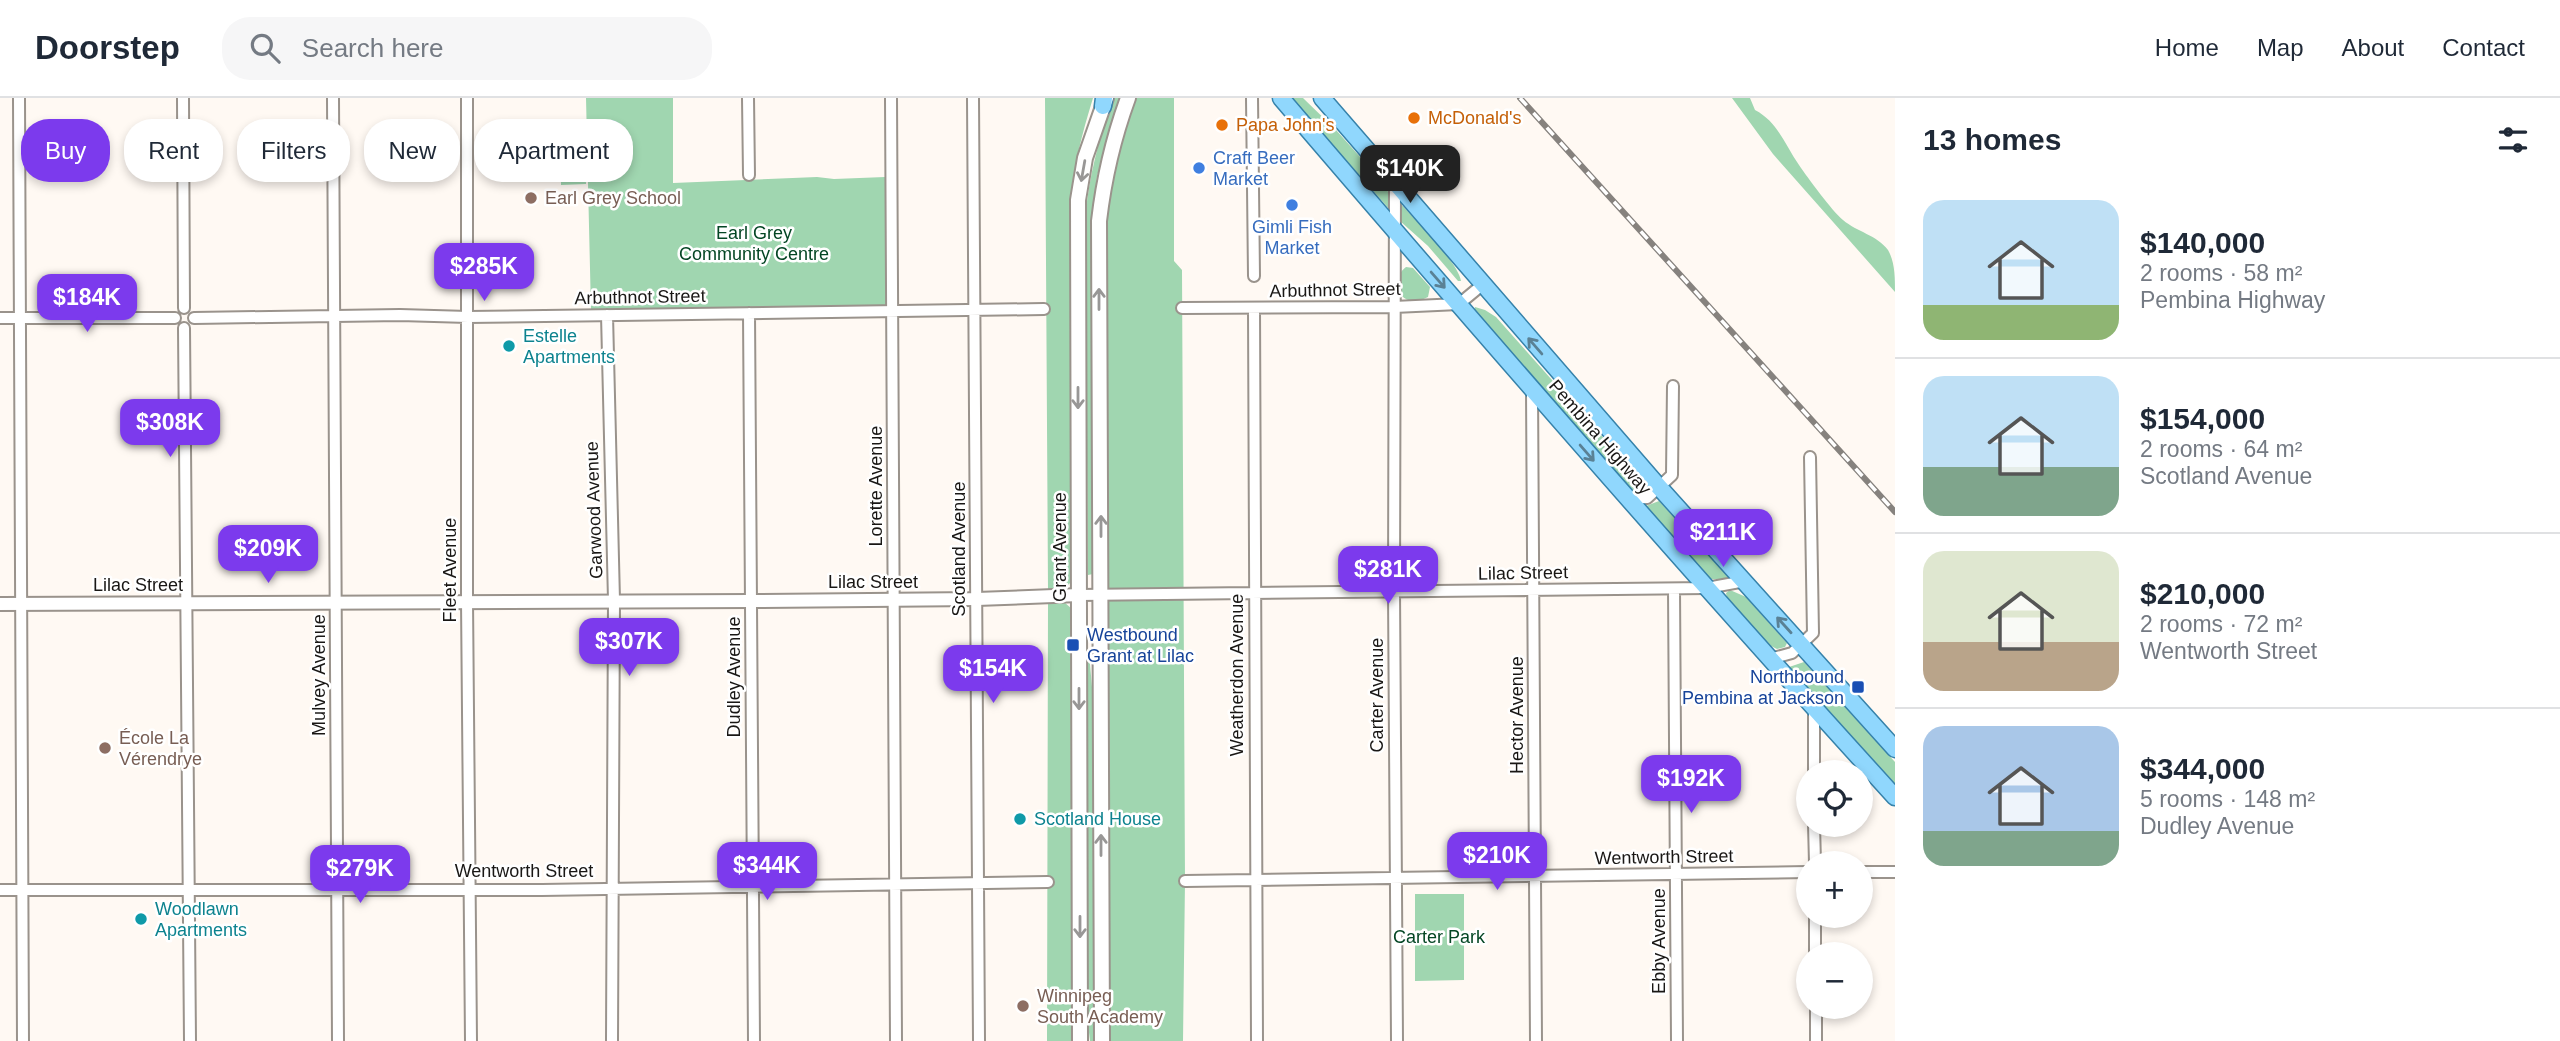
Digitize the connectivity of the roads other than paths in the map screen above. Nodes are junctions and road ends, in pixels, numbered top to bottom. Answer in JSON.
{"nodes":[{"id":1,"x":19,"y":98,"type":"edge"},
{"id":2,"x":183,"y":98,"type":"edge"},
{"id":3,"x":333,"y":98,"type":"edge"},
{"id":4,"x":467,"y":98,"type":"edge"},
{"id":5,"x":748,"y":98,"type":"edge"},
{"id":6,"x":891,"y":98,"type":"edge"},
{"id":7,"x":972,"y":98,"type":"edge"},
{"id":8,"x":1128,"y":98,"type":"edge"},
{"id":9,"x":1252,"y":98,"type":"edge"},
{"id":10,"x":1281,"y":98,"type":"edge"},
{"id":11,"x":1322,"y":98,"type":"edge"},
{"id":12,"x":1104,"y":101,"type":"edge"},
{"id":13,"x":749,"y":175,"type":"dead end"},
{"id":14,"x":1395,"y":181,"type":"junction"},
{"id":15,"x":1394,"y":228,"type":"junction"},
{"id":16,"x":1254,"y":276,"type":"dead end"},
{"id":17,"x":1482,"y":285,"type":"junction"},
{"id":18,"x":1459,"y":304,"type":"junction"},
{"id":19,"x":1182,"y":307,"type":"dead end"},
{"id":20,"x":1394,"y":307,"type":"junction"},
{"id":21,"x":184,"y":308,"type":"junction"},
{"id":22,"x":1254,"y":308,"type":"junction"},
{"id":23,"x":1044,"y":309,"type":"dead end"},
{"id":24,"x":975,"y":310,"type":"junction"},
{"id":25,"x":893,"y":312,"type":"junction"},
{"id":26,"x":749,"y":313,"type":"junction"},
{"id":27,"x":607,"y":315,"type":"junction"},
{"id":28,"x":334,"y":317,"type":"junction"},
{"id":29,"x":468,"y":317,"type":"junction"},
{"id":30,"x":0,"y":318,"type":"edge"},
{"id":31,"x":20,"y":318,"type":"junction"},
{"id":32,"x":174,"y":318,"type":"junction"},
{"id":33,"x":194,"y":318,"type":"junction"},
{"id":34,"x":184,"y":328,"type":"junction"},
{"id":35,"x":1673,"y":386,"type":"dead end"},
{"id":36,"x":1532,"y":390,"type":"junction"},
{"id":37,"x":1810,"y":457,"type":"dead end"},
{"id":38,"x":1659,"y":487,"type":"junction"},
{"id":39,"x":1628,"y":499,"type":"junction"},
{"id":40,"x":1745,"y":581,"type":"junction"},
{"id":41,"x":1674,"y":589,"type":"junction"},
{"id":42,"x":1707,"y":589,"type":"junction"},
{"id":43,"x":1394,"y":590,"type":"junction"},
{"id":44,"x":1533,"y":590,"type":"junction"},
{"id":45,"x":1255,"y":593,"type":"junction"},
{"id":46,"x":1101,"y":594,"type":"junction"},
{"id":47,"x":1079,"y":595,"type":"junction"},
{"id":48,"x":894,"y":598,"type":"junction"},
{"id":49,"x":977,"y":599,"type":"junction"},
{"id":50,"x":614,"y":600,"type":"junction"},
{"id":51,"x":467,"y":601,"type":"junction"},
{"id":52,"x":751,"y":601,"type":"junction"},
{"id":53,"x":187,"y":602,"type":"junction"},
{"id":54,"x":336,"y":602,"type":"junction"},
{"id":55,"x":0,"y":604,"type":"edge"},
{"id":56,"x":21,"y":604,"type":"junction"},
{"id":57,"x":1801,"y":645,"type":"junction"},
{"id":58,"x":1770,"y":659,"type":"junction"},
{"id":59,"x":1814,"y":707,"type":"junction"},
{"id":60,"x":1895,"y":749,"type":"edge"},
{"id":61,"x":1814,"y":760,"type":"edge"},
{"id":62,"x":1895,"y":797,"type":"edge"},
{"id":63,"x":1873,"y":872,"type":"edge"},
{"id":64,"x":1895,"y":872,"type":"edge"},
{"id":65,"x":1796,"y":873,"type":"edge"},
{"id":66,"x":1676,"y":874,"type":"junction"},
{"id":67,"x":1536,"y":875,"type":"junction"},
{"id":68,"x":1395,"y":877,"type":"junction"},
{"id":69,"x":1256,"y":880,"type":"junction"},
{"id":70,"x":1185,"y":881,"type":"dead end"},
{"id":71,"x":1048,"y":882,"type":"dead end"},
{"id":72,"x":979,"y":884,"type":"junction"},
{"id":73,"x":895,"y":885,"type":"junction"},
{"id":74,"x":612,"y":887,"type":"junction"},
{"id":75,"x":753,"y":887,"type":"junction"},
{"id":76,"x":471,"y":888,"type":"junction"},
{"id":77,"x":338,"y":889,"type":"junction"},
{"id":78,"x":0,"y":891,"type":"edge"},
{"id":79,"x":23,"y":891,"type":"junction"},
{"id":80,"x":188,"y":891,"type":"junction"},
{"id":81,"x":1816,"y":1019,"type":"edge"},
{"id":82,"x":23,"y":1041,"type":"edge"},
{"id":83,"x":190,"y":1041,"type":"edge"},
{"id":84,"x":338,"y":1041,"type":"edge"},
{"id":85,"x":471,"y":1041,"type":"edge"},
{"id":86,"x":612,"y":1041,"type":"edge"},
{"id":87,"x":754,"y":1041,"type":"edge"},
{"id":88,"x":897,"y":1041,"type":"edge"},
{"id":89,"x":979,"y":1041,"type":"edge"},
{"id":90,"x":1080,"y":1041,"type":"edge"},
{"id":91,"x":1102,"y":1041,"type":"edge"},
{"id":92,"x":1257,"y":1041,"type":"edge"},
{"id":93,"x":1397,"y":1041,"type":"edge"},
{"id":94,"x":1536,"y":1041,"type":"edge"},
{"id":95,"x":1677,"y":1041,"type":"edge"},
{"id":96,"x":1816,"y":1041,"type":"edge"}],
"edges":[{"from":1,"to":31,"type":"street"},
{"from":2,"to":21,"type":"street"},
{"from":3,"to":28,"type":"street","name":"Mulvey Avenue"},
{"from":4,"to":29,"type":"street","name":"Fleet Avenue"},
{"from":5,"to":13,"type":"street"},
{"from":6,"to":25,"type":"street","name":"Lorette Avenue"},
{"from":7,"to":24,"type":"street","name":"Scotland Avenue"},
{"from":46,"to":8,"type":"main road","one_way":true},
{"from":9,"to":16,"type":"street"},
{"from":10,"to":15,"type":"main road","name":"Pembina Highway"},
{"from":11,"to":14,"type":"main road","name":"Pembina Highway"},
{"from":12,"to":47,"type":"main road","name":"Grant Avenue","one_way":true},
{"from":14,"to":15,"type":"street","name":"Carter Avenue"},
{"from":14,"to":17,"type":"main road","name":"Pembina Highway"},
{"from":15,"to":18,"type":"main road","name":"Pembina Highway","one_way":true},
{"from":15,"to":20,"type":"street","name":"Carter Avenue"},
{"from":17,"to":18,"type":"street"},
{"from":38,"to":17,"type":"main road","name":"Pembina Highway","one_way":true},
{"from":18,"to":20,"type":"street","name":"Arbuthnot Street"},
{"from":18,"to":36,"type":"main road","name":"Pembina Highway"},
{"from":19,"to":22,"type":"street","name":"Arbuthnot Street"},
{"from":20,"to":22,"type":"street","name":"Arbuthnot Street"},
{"from":20,"to":43,"type":"street","name":"Carter Avenue"},
{"from":21,"to":32,"type":"street"},
{"from":21,"to":33,"type":"street"},
{"from":22,"to":45,"type":"street","name":"Weatherdon Avenue"},
{"from":23,"to":24,"type":"street","name":"Arbuthnot Street"},
{"from":24,"to":25,"type":"street","name":"Arbuthnot Street"},
{"from":24,"to":49,"type":"street","name":"Scotland Avenue"},
{"from":25,"to":26,"type":"street","name":"Arbuthnot Street"},
{"from":25,"to":48,"type":"street","name":"Lorette Avenue"},
{"from":26,"to":27,"type":"street","name":"Arbuthnot Street"},
{"from":26,"to":52,"type":"street","name":"Dudley Avenue"},
{"from":27,"to":29,"type":"street","name":"Arbuthnot Street"},
{"from":27,"to":50,"type":"street","name":"Garwood Avenue"},
{"from":28,"to":29,"type":"street","name":"Arbuthnot Street"},
{"from":28,"to":33,"type":"street","name":"Arbuthnot Street"},
{"from":28,"to":54,"type":"street","name":"Mulvey Avenue"},
{"from":29,"to":51,"type":"street","name":"Fleet Avenue"},
{"from":30,"to":31,"type":"street"},
{"from":31,"to":32,"type":"street"},
{"from":31,"to":56,"type":"street"},
{"from":32,"to":34,"type":"street"},
{"from":33,"to":34,"type":"street"},
{"from":34,"to":53,"type":"street"},
{"from":35,"to":38,"type":"street"},
{"from":36,"to":39,"type":"main road","name":"Pembina Highway","one_way":true},
{"from":36,"to":44,"type":"street","name":"Hector Avenue"},
{"from":37,"to":57,"type":"street"},
{"from":38,"to":39,"type":"street"},
{"from":38,"to":40,"type":"main road","name":"Pembina Highway"},
{"from":39,"to":42,"type":"main road","name":"Pembina Highway"},
{"from":40,"to":42,"type":"street","name":"Lilac Street"},
{"from":57,"to":40,"type":"main road","name":"Pembina Highway","one_way":true},
{"from":41,"to":42,"type":"street","name":"Lilac Street"},
{"from":41,"to":44,"type":"street","name":"Lilac Street"},
{"from":41,"to":66,"type":"street","name":"Ebby Avenue"},
{"from":42,"to":58,"type":"main road","name":"Pembina Highway"},
{"from":43,"to":44,"type":"street","name":"Lilac Street"},
{"from":43,"to":45,"type":"street","name":"Lilac Street"},
{"from":43,"to":68,"type":"street","name":"Carter Avenue"},
{"from":44,"to":67,"type":"street","name":"Hector Avenue"},
{"from":45,"to":46,"type":"street","name":"Lilac Street"},
{"from":45,"to":69,"type":"street","name":"Weatherdon Avenue"},
{"from":46,"to":47,"type":"street","name":"Lilac Street"},
{"from":91,"to":46,"type":"main road","one_way":true},
{"from":47,"to":49,"type":"street","name":"Lilac Street"},
{"from":47,"to":90,"type":"main road","name":"Grant Avenue","one_way":true},
{"from":48,"to":49,"type":"street","name":"Lilac Street"},
{"from":48,"to":52,"type":"street","name":"Lilac Street"},
{"from":48,"to":73,"type":"street","name":"Lorette Avenue"},
{"from":49,"to":72,"type":"street","name":"Scotland Avenue"},
{"from":50,"to":51,"type":"street","name":"Lilac Street"},
{"from":50,"to":52,"type":"street","name":"Lilac Street"},
{"from":50,"to":74,"type":"street","name":"Garwood Avenue"},
{"from":51,"to":54,"type":"street","name":"Lilac Street"},
{"from":51,"to":76,"type":"street","name":"Fleet Avenue"},
{"from":52,"to":75,"type":"street","name":"Dudley Avenue"},
{"from":53,"to":54,"type":"street","name":"Lilac Street"},
{"from":53,"to":56,"type":"street","name":"Lilac Street"},
{"from":53,"to":80,"type":"street"},
{"from":54,"to":77,"type":"street","name":"Mulvey Avenue"},
{"from":55,"to":56,"type":"street","name":"Lilac Street"},
{"from":56,"to":79,"type":"street"},
{"from":57,"to":58,"type":"street"},
{"from":57,"to":60,"type":"main road","name":"Pembina Highway"},
{"from":58,"to":59,"type":"main road","name":"Pembina Highway"},
{"from":59,"to":61,"type":"street"},
{"from":59,"to":62,"type":"main road","name":"Pembina Highway"},
{"from":63,"to":64,"type":"street"},
{"from":65,"to":66,"type":"street","name":"Wentworth Street"},
{"from":66,"to":67,"type":"street","name":"Wentworth Street"},
{"from":66,"to":95,"type":"street","name":"Ebby Avenue"},
{"from":67,"to":68,"type":"street","name":"Wentworth Street"},
{"from":67,"to":94,"type":"street","name":"Hector Avenue"},
{"from":68,"to":69,"type":"street","name":"Wentworth Street"},
{"from":68,"to":93,"type":"street","name":"Carter Avenue"},
{"from":69,"to":70,"type":"street","name":"Wentworth Street"},
{"from":69,"to":92,"type":"street","name":"Weatherdon Avenue"},
{"from":71,"to":72,"type":"street","name":"Wentworth Street"},
{"from":72,"to":73,"type":"street","name":"Wentworth Street"},
{"from":72,"to":89,"type":"street","name":"Scotland Avenue"},
{"from":73,"to":75,"type":"street","name":"Wentworth Street"},
{"from":73,"to":88,"type":"street","name":"Lorette Avenue"},
{"from":74,"to":75,"type":"street","name":"Wentworth Street"},
{"from":74,"to":76,"type":"street","name":"Wentworth Street"},
{"from":74,"to":86,"type":"street","name":"Garwood Avenue"},
{"from":75,"to":87,"type":"street","name":"Dudley Avenue"},
{"from":76,"to":77,"type":"street","name":"Wentworth Street"},
{"from":76,"to":85,"type":"street","name":"Fleet Avenue"},
{"from":77,"to":80,"type":"street","name":"Wentworth Street"},
{"from":77,"to":84,"type":"street","name":"Mulvey Avenue"},
{"from":78,"to":79,"type":"street","name":"Wentworth Street"},
{"from":79,"to":80,"type":"street","name":"Wentworth Street"},
{"from":79,"to":82,"type":"street"},
{"from":80,"to":83,"type":"street"},
{"from":81,"to":96,"type":"street"}]}
